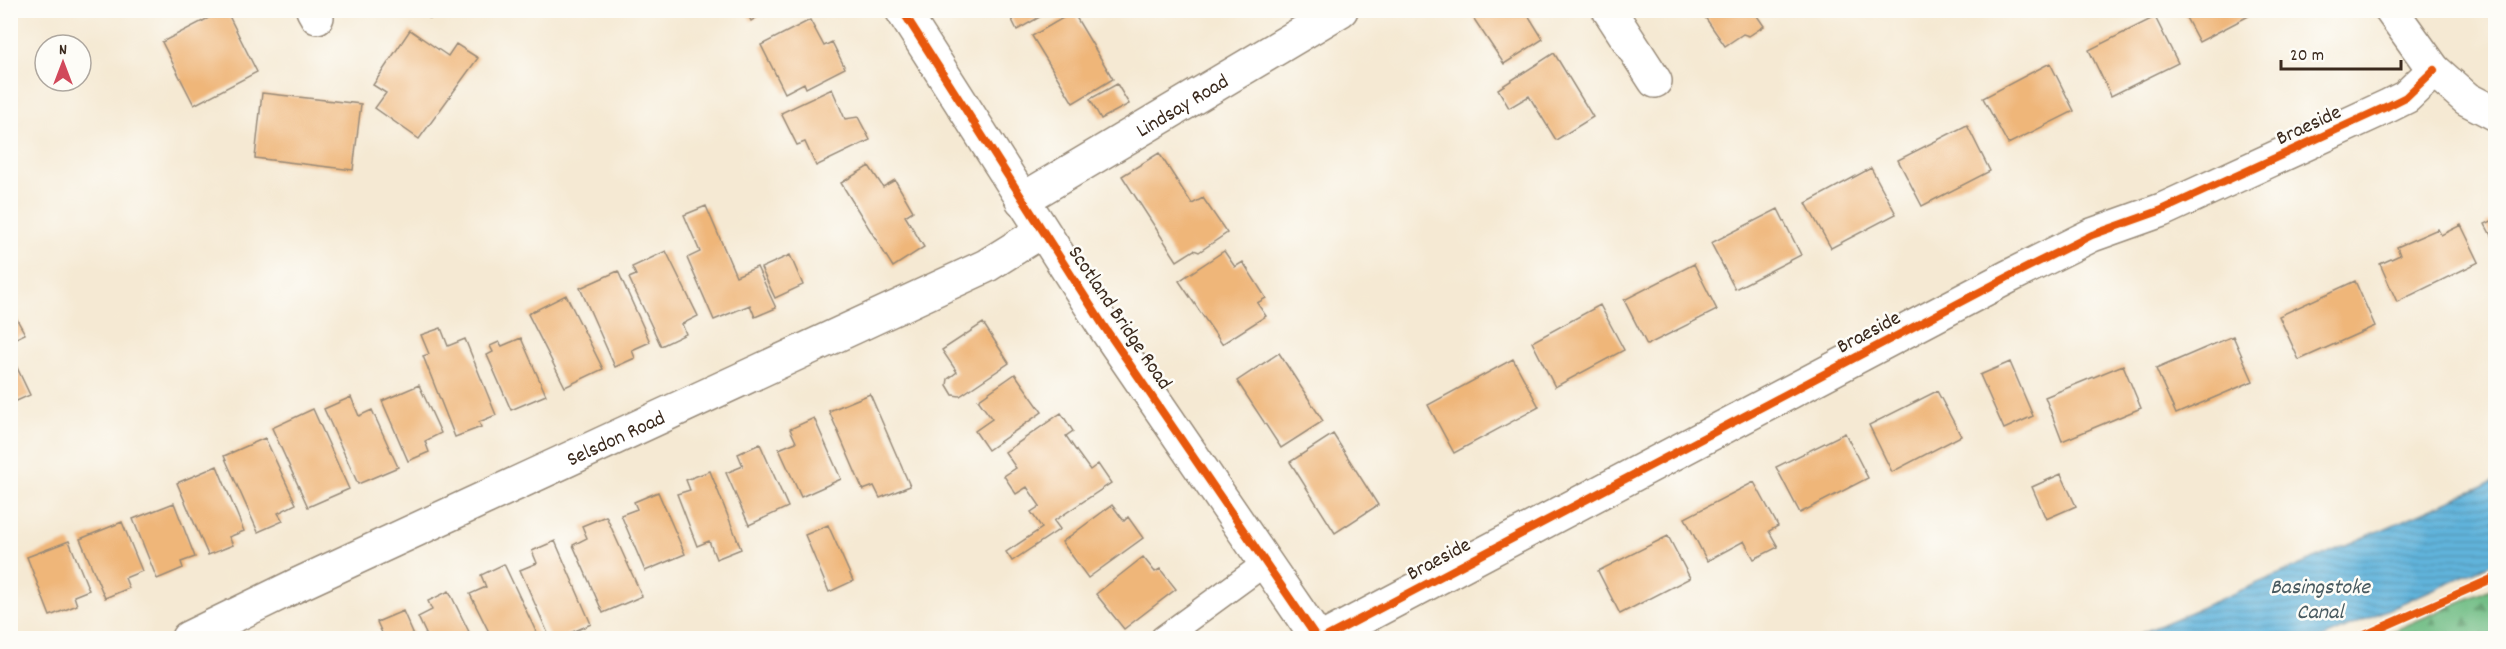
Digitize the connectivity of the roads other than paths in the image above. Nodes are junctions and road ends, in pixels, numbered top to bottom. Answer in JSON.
{"nodes":[{"id":1,"x":902,"y":10,"type":"edge"},
{"id":2,"x":1341,"y":10,"type":"edge"},
{"id":3,"x":1609,"y":10,"type":"edge"},
{"id":4,"x":2391,"y":10,"type":"edge"},
{"id":5,"x":2434,"y":70,"type":"junction"},
{"id":6,"x":1655,"y":81,"type":"dead end"},
{"id":7,"x":2496,"y":114,"type":"edge"},
{"id":8,"x":1022,"y":200,"type":"junction"},
{"id":9,"x":1042,"y":231,"type":"junction"},
{"id":10,"x":1267,"y":562,"type":"junction"},
{"id":11,"x":188,"y":639,"type":"edge"},
{"id":12,"x":1163,"y":639,"type":"edge"},
{"id":13,"x":1317,"y":639,"type":"edge"},
{"id":14,"x":1323,"y":639,"type":"edge"}],
"edges":[{"from":1,"to":8,"type":"street","name":"Scotland Bridge Road"},
{"from":2,"to":8,"type":"street","name":"Lindsay Road"},
{"from":3,"to":6,"type":"street"},
{"from":4,"to":5,"type":"street"},
{"from":5,"to":7,"type":"street"},
{"from":5,"to":14,"type":"street","name":"Braeside"},
{"from":8,"to":9,"type":"street","name":"Scotland Bridge Road"},
{"from":9,"to":10,"type":"street","name":"Scotland Bridge Road"},
{"from":9,"to":11,"type":"street","name":"Selsdon Road"},
{"from":10,"to":12,"type":"lane"},
{"from":10,"to":13,"type":"street","name":"Scotland Bridge Road"}]}
